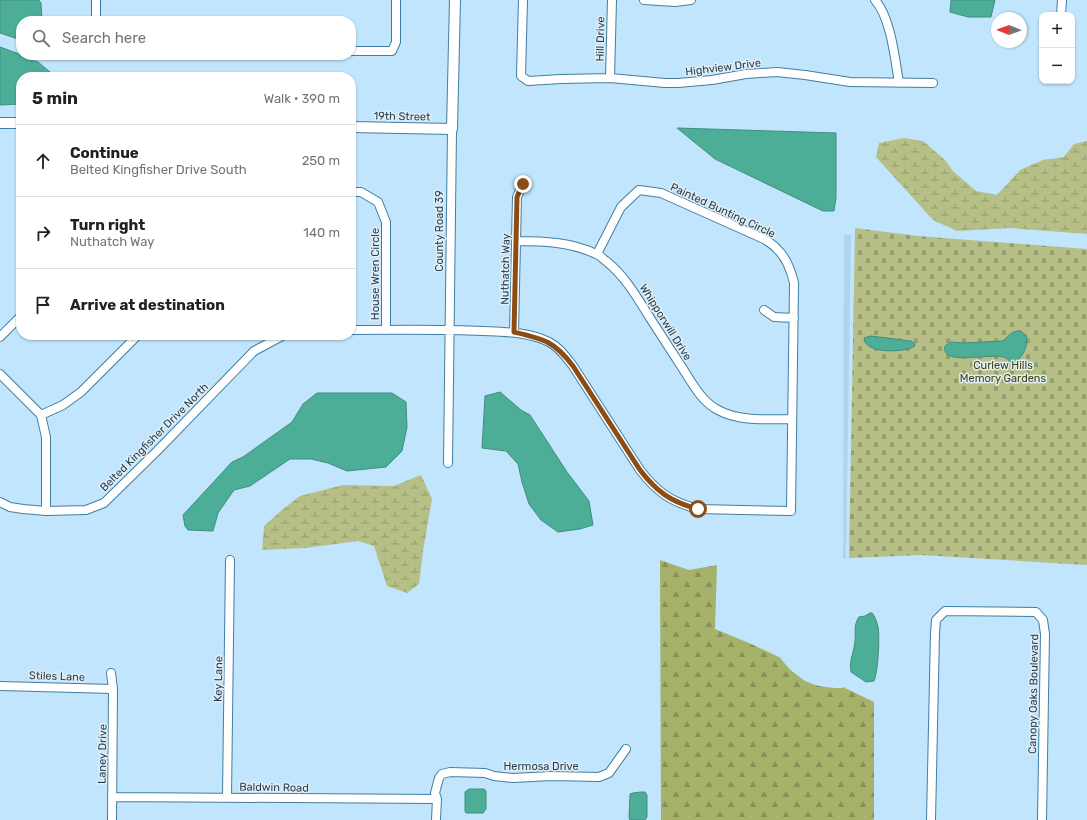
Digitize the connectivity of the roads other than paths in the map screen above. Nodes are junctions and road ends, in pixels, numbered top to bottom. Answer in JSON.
{"nodes":[{"id":1,"x":96,"y":0,"type":"edge"},
{"id":2,"x":396,"y":0,"type":"edge"},
{"id":3,"x":455,"y":0,"type":"edge"},
{"id":4,"x":522,"y":0,"type":"edge"},
{"id":5,"x":612,"y":0,"type":"edge"},
{"id":6,"x":644,"y":0,"type":"edge"},
{"id":7,"x":691,"y":0,"type":"edge"},
{"id":8,"x":875,"y":0,"type":"edge"},
{"id":9,"x":1062,"y":0,"type":"edge"},
{"id":10,"x":1061,"y":12,"type":"edge"},
{"id":11,"x":96,"y":16,"type":"edge"},
{"id":12,"x":356,"y":51,"type":"edge"},
{"id":13,"x":610,"y":78,"type":"junction"},
{"id":14,"x":899,"y":83,"type":"junction"},
{"id":15,"x":933,"y":83,"type":"dead end"},
{"id":16,"x":0,"y":123,"type":"edge"},
{"id":17,"x":16,"y":123,"type":"edge"},
{"id":18,"x":356,"y":127,"type":"edge"},
{"id":19,"x":452,"y":129,"type":"junction"},
{"id":20,"x":523,"y":184,"type":"dead end"},
{"id":21,"x":356,"y":192,"type":"edge"},
{"id":22,"x":516,"y":241,"type":"junction"},
{"id":23,"x":597,"y":254,"type":"junction"},
{"id":24,"x":764,"y":310,"type":"dead end"},
{"id":25,"x":794,"y":318,"type":"junction"},
{"id":26,"x":16,"y":321,"type":"edge"},
{"id":27,"x":450,"y":329,"type":"junction"},
{"id":28,"x":356,"y":330,"type":"edge"},
{"id":29,"x":386,"y":330,"type":"junction"},
{"id":30,"x":514,"y":332,"type":"junction"},
{"id":31,"x":0,"y":337,"type":"edge"},
{"id":32,"x":133,"y":340,"type":"edge"},
{"id":33,"x":275,"y":340,"type":"edge"},
{"id":34,"x":0,"y":374,"type":"edge"},
{"id":35,"x":41,"y":415,"type":"junction"},
{"id":36,"x":792,"y":419,"type":"junction"},
{"id":37,"x":448,"y":463,"type":"dead end"},
{"id":38,"x":0,"y":502,"type":"edge"},
{"id":39,"x":46,"y":510,"type":"junction"},
{"id":40,"x":230,"y":560,"type":"dead end"},
{"id":41,"x":111,"y":673,"type":"dead end"},
{"id":42,"x":0,"y":686,"type":"edge"},
{"id":43,"x":113,"y":689,"type":"junction"},
{"id":44,"x":626,"y":749,"type":"dead end"},
{"id":45,"x":112,"y":798,"type":"junction"},
{"id":46,"x":227,"y":798,"type":"junction"},
{"id":47,"x":437,"y":799,"type":"junction"},
{"id":48,"x":112,"y":820,"type":"edge"},
{"id":49,"x":436,"y":820,"type":"edge"},
{"id":50,"x":931,"y":820,"type":"edge"},
{"id":51,"x":1042,"y":820,"type":"edge"}],
"edges":[{"from":1,"to":11,"type":"street"},
{"from":2,"to":12,"type":"street"},
{"from":3,"to":19,"type":"street","name":"County Road 39"},
{"from":4,"to":13,"type":"street","name":"Highview Drive"},
{"from":5,"to":13,"type":"street","name":"Hill Drive"},
{"from":6,"to":7,"type":"street"},
{"from":8,"to":14,"type":"street"},
{"from":9,"to":10,"type":"street"},
{"from":13,"to":14,"type":"street","name":"Highview Drive"},
{"from":14,"to":15,"type":"street","name":"Highview Drive"},
{"from":16,"to":17,"type":"street"},
{"from":18,"to":19,"type":"street","name":"19th Street"},
{"from":19,"to":27,"type":"street","name":"County Road 39"},
{"from":20,"to":22,"type":"street","name":"Nuthatch Way"},
{"from":21,"to":29,"type":"street","name":"House Wren Circle"},
{"from":22,"to":23,"type":"street","name":"Whipporwill Drive"},
{"from":22,"to":30,"type":"street","name":"Nuthatch Way"},
{"from":23,"to":25,"type":"street","name":"Painted Bunting Circle"},
{"from":23,"to":36,"type":"street","name":"Whipporwill Drive"},
{"from":24,"to":25,"type":"street"},
{"from":25,"to":36,"type":"street","name":"Painted Bunting Circle"},
{"from":26,"to":31,"type":"street"},
{"from":27,"to":29,"type":"street"},
{"from":27,"to":30,"type":"street"},
{"from":27,"to":37,"type":"street","name":"County Road 39"},
{"from":28,"to":29,"type":"street"},
{"from":30,"to":36,"type":"street","name":"Painted Bunting Circle"},
{"from":32,"to":35,"type":"street"},
{"from":33,"to":39,"type":"street","name":"Belted Kingfisher Drive North"},
{"from":34,"to":35,"type":"street"},
{"from":35,"to":39,"type":"street"},
{"from":38,"to":39,"type":"street","name":"Belted Kingfisher Drive North"},
{"from":40,"to":46,"type":"street","name":"Key Lane"},
{"from":41,"to":43,"type":"street","name":"Laney Drive"},
{"from":42,"to":43,"type":"street","name":"Stiles Lane"},
{"from":43,"to":45,"type":"street","name":"Laney Drive"},
{"from":44,"to":47,"type":"street","name":"Hermosa Drive"},
{"from":45,"to":46,"type":"street","name":"Baldwin Road"},
{"from":45,"to":48,"type":"street","name":"Laney Drive"},
{"from":46,"to":47,"type":"street","name":"Baldwin Road"},
{"from":47,"to":49,"type":"street","name":"Hermosa Drive"},
{"from":50,"to":51,"type":"street","name":"Canopy Oaks Boulevard"}]}
